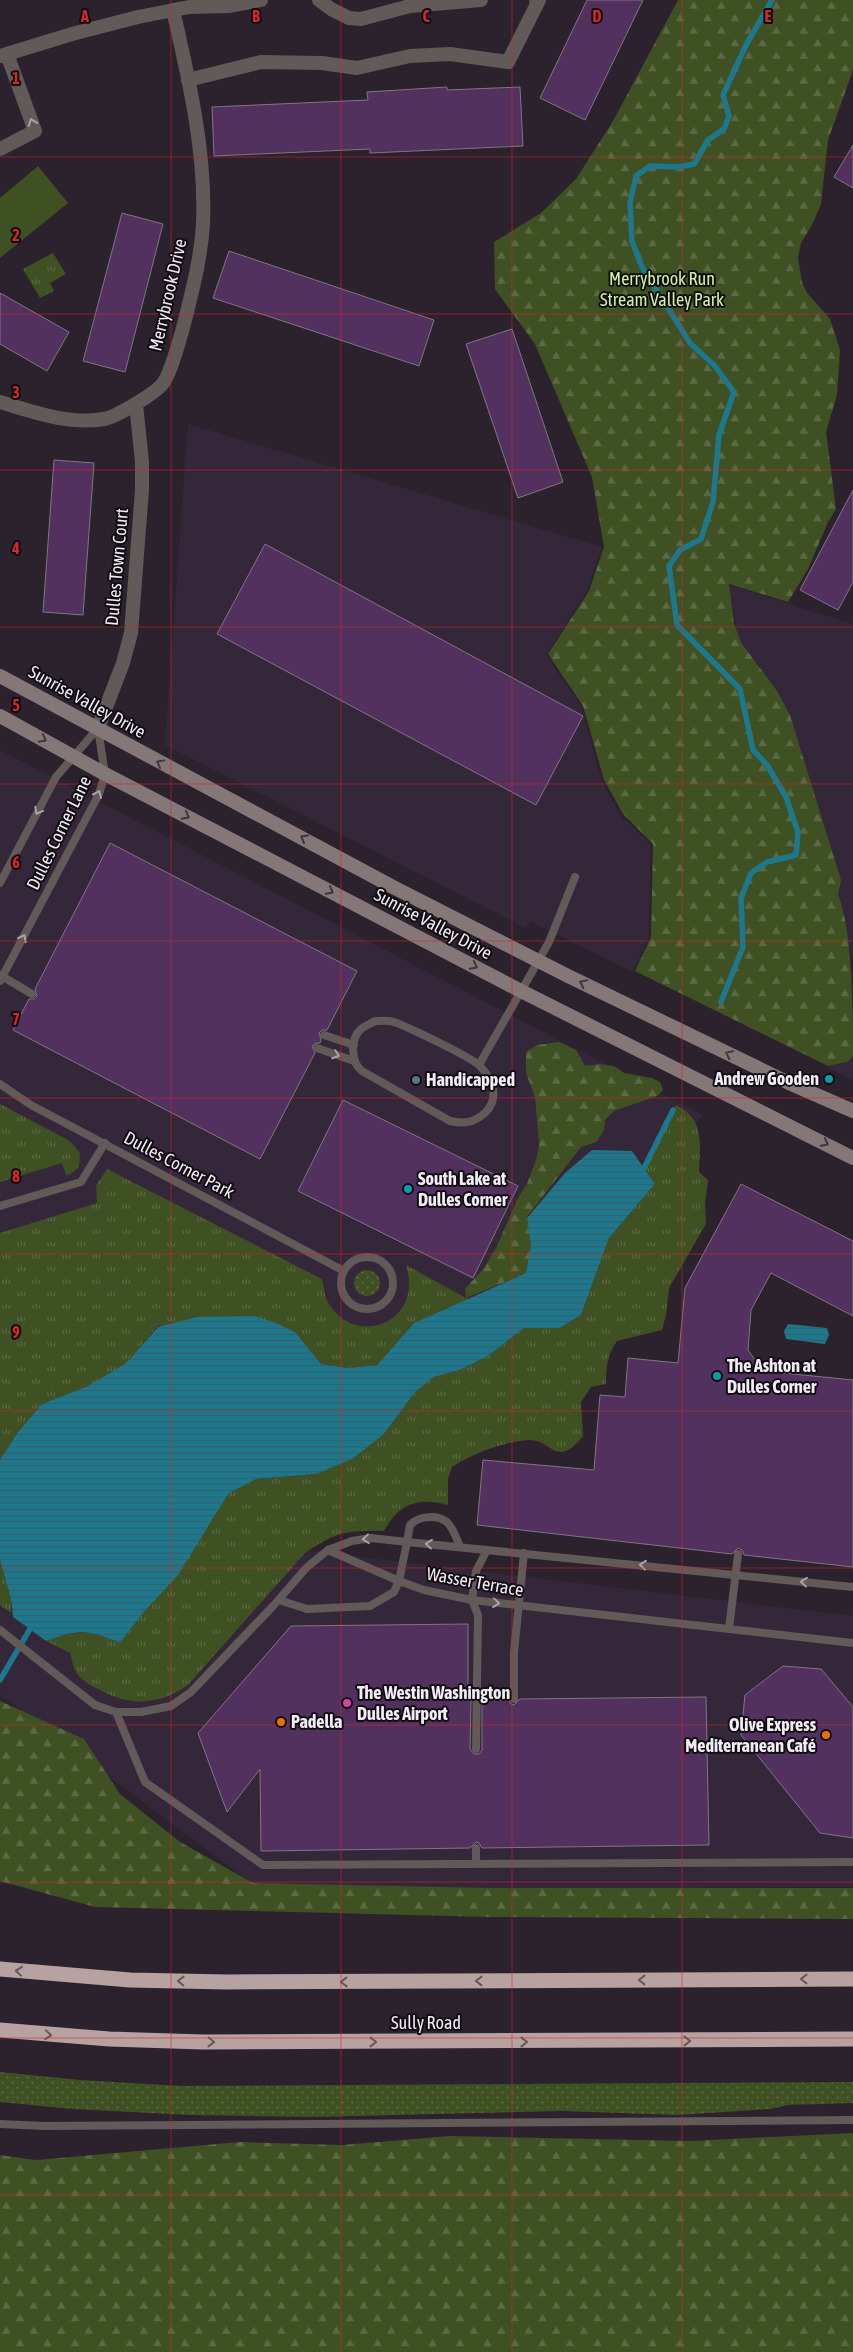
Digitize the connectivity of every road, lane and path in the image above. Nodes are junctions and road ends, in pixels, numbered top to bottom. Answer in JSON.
{"nodes":[{"id":1,"x":261,"y":0,"type":"edge"},
{"id":2,"x":319,"y":0,"type":"edge"},
{"id":3,"x":481,"y":0,"type":"edge"},
{"id":4,"x":536,"y":0,"type":"edge"},
{"id":5,"x":173,"y":10,"type":"junction"},
{"id":6,"x":3,"y":55,"type":"edge"},
{"id":7,"x":188,"y":80,"type":"junction"},
{"id":8,"x":0,"y":149,"type":"edge"},
{"id":9,"x":0,"y":402,"type":"edge"},
{"id":10,"x":136,"y":404,"type":"junction"},
{"id":11,"x":0,"y":676,"type":"edge"},
{"id":12,"x":0,"y":716,"type":"edge"},
{"id":13,"x":98,"y":728,"type":"junction"},
{"id":14,"x":74,"y":755,"type":"junction"},
{"id":15,"x":105,"y":774,"type":"junction"},
{"id":16,"x":574,"y":877,"type":"dead end"},
{"id":17,"x":0,"y":883,"type":"edge"},
{"id":18,"x":538,"y":960,"type":"junction"},
{"id":19,"x":1,"y":978,"type":"edge"},
{"id":20,"x":521,"y":991,"type":"junction"},
{"id":21,"x":32,"y":994,"type":"dead end"},
{"id":22,"x":324,"y":1035,"type":"dead end"},
{"id":23,"x":354,"y":1045,"type":"junction"},
{"id":24,"x":317,"y":1048,"type":"dead end"},
{"id":25,"x":354,"y":1061,"type":"junction"},
{"id":26,"x":479,"y":1065,"type":"junction"},
{"id":27,"x":0,"y":1084,"type":"edge"},
{"id":28,"x":853,"y":1111,"type":"edge"},
{"id":29,"x":105,"y":1143,"type":"junction"},
{"id":30,"x":853,"y":1158,"type":"edge"},
{"id":31,"x":0,"y":1206,"type":"edge"},
{"id":32,"x":344,"y":1271,"type":"junction"},
{"id":33,"x":407,"y":1542,"type":"junction"},
{"id":34,"x":460,"y":1547,"type":"junction"},
{"id":35,"x":328,"y":1550,"type":"junction"},
{"id":36,"x":487,"y":1550,"type":"junction"},
{"id":37,"x":524,"y":1553,"type":"junction"},
{"id":38,"x":738,"y":1554,"type":"dead end"},
{"id":39,"x":735,"y":1575,"type":"junction"},
{"id":40,"x":399,"y":1581,"type":"junction"},
{"id":41,"x":853,"y":1586,"type":"edge"},
{"id":42,"x":279,"y":1600,"type":"junction"},
{"id":43,"x":472,"y":1600,"type":"junction"},
{"id":44,"x":518,"y":1605,"type":"junction"},
{"id":45,"x":728,"y":1629,"type":"junction"},
{"id":46,"x":0,"y":1630,"type":"edge"},
{"id":47,"x":853,"y":1643,"type":"edge"},
{"id":48,"x":514,"y":1699,"type":"dead end"},
{"id":49,"x":116,"y":1712,"type":"junction"},
{"id":50,"x":476,"y":1749,"type":"dead end"},
{"id":51,"x":476,"y":1848,"type":"dead end"},
{"id":52,"x":853,"y":1862,"type":"edge"},
{"id":53,"x":476,"y":1864,"type":"junction"},
{"id":54,"x":0,"y":1969,"type":"edge"},
{"id":55,"x":853,"y":1979,"type":"edge"},
{"id":56,"x":0,"y":2030,"type":"edge"},
{"id":57,"x":853,"y":2039,"type":"edge"},
{"id":58,"x":853,"y":2120,"type":"edge"},
{"id":59,"x":0,"y":2124,"type":"edge"}],
"edges":[{"from":1,"to":5,"type":"street"},
{"from":2,"to":3,"type":"street"},
{"from":4,"to":7,"type":"street"},
{"from":5,"to":6,"type":"street"},
{"from":5,"to":7,"type":"street","name":"Merrybrook Drive"},
{"from":8,"to":6,"type":"street","one_way":true},
{"from":7,"to":10,"type":"street","name":"Merrybrook Drive"},
{"from":9,"to":10,"type":"street","name":"Merrybrook Drive"},
{"from":10,"to":13,"type":"street","name":"Dulles Town Court"},
{"from":11,"to":13,"type":"main road","name":"Sunrise Valley Drive"},
{"from":12,"to":14,"type":"main road","name":"Sunrise Valley Drive","one_way":true},
{"from":13,"to":14,"type":"lane","name":"Dulles Corner Lane"},
{"from":13,"to":15,"type":"lane","name":"Dulles Corner Lane"},
{"from":18,"to":13,"type":"main road","name":"Sunrise Valley Drive","one_way":true},
{"from":14,"to":15,"type":"main road","name":"Sunrise Valley Drive"},
{"from":14,"to":17,"type":"lane","name":"Dulles Corner Lane","one_way":true},
{"from":19,"to":15,"type":"lane","name":"Dulles Corner Lane","one_way":true},
{"from":15,"to":20,"type":"main road","name":"Sunrise Valley Drive","one_way":true},
{"from":16,"to":18,"type":"lane"},
{"from":18,"to":20,"type":"lane"},
{"from":28,"to":18,"type":"main road","name":"Sunrise Valley Drive","one_way":true},
{"from":19,"to":21,"type":"lane"},
{"from":20,"to":26,"type":"lane"},
{"from":20,"to":30,"type":"main road","name":"Sunrise Valley Drive","one_way":true},
{"from":22,"to":23,"type":"lane"},
{"from":23,"to":25,"type":"lane"},
{"from":23,"to":26,"type":"lane"},
{"from":24,"to":25,"type":"lane","one_way":true},
{"from":25,"to":26,"type":"lane"},
{"from":27,"to":29,"type":"lane","name":"Dulles Corner Park"},
{"from":29,"to":31,"type":"lane"},
{"from":29,"to":32,"type":"lane","name":"Dulles Corner Park"},
{"from":32,"to":32,"type":"lane"},
{"from":34,"to":33,"type":"lane","name":"Wasser Terrace","one_way":true},
{"from":33,"to":34,"type":"lane"},
{"from":33,"to":35,"type":"lane","one_way":true},
{"from":33,"to":40,"type":"lane","name":"Wasser Terrace"},
{"from":34,"to":36,"type":"lane","name":"Wasser Terrace"},
{"from":35,"to":40,"type":"lane"},
{"from":35,"to":42,"type":"lane"},
{"from":36,"to":37,"type":"lane","name":"Wasser Terrace"},
{"from":36,"to":43,"type":"lane"},
{"from":39,"to":37,"type":"lane","name":"Wasser Terrace","one_way":true},
{"from":37,"to":44,"type":"lane"},
{"from":38,"to":39,"type":"lane"},
{"from":41,"to":39,"type":"lane","name":"Wasser Terrace","one_way":true},
{"from":39,"to":45,"type":"lane"},
{"from":40,"to":42,"type":"lane"},
{"from":40,"to":43,"type":"lane","name":"Wasser Terrace"},
{"from":42,"to":49,"type":"lane"},
{"from":43,"to":44,"type":"lane","name":"Wasser Terrace","one_way":true},
{"from":43,"to":50,"type":"lane"},
{"from":44,"to":45,"type":"lane","name":"Wasser Terrace"},
{"from":44,"to":48,"type":"lane"},
{"from":45,"to":47,"type":"lane","name":"Wasser Terrace"},
{"from":46,"to":49,"type":"lane"},
{"from":49,"to":53,"type":"lane"},
{"from":51,"to":53,"type":"lane"},
{"from":52,"to":53,"type":"lane"},
{"from":55,"to":54,"type":"highway","one_way":true},
{"from":56,"to":57,"type":"highway","name":"Sully Road","one_way":true},
{"from":58,"to":59,"type":"lane"}]}
